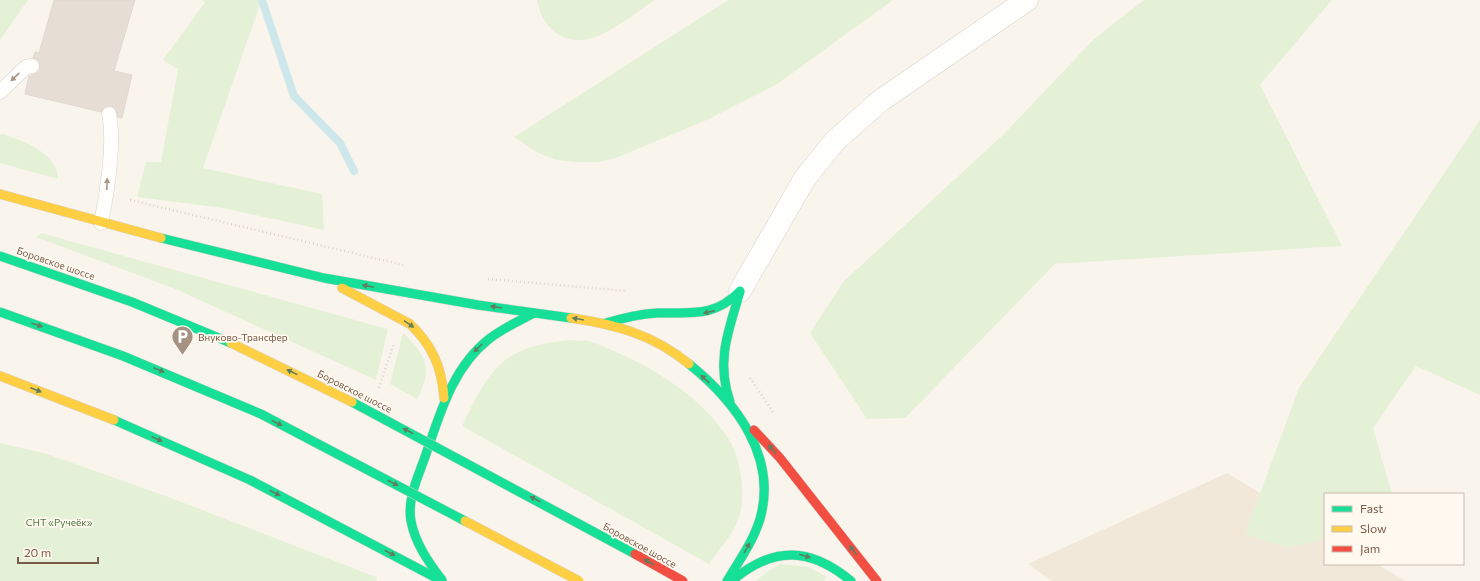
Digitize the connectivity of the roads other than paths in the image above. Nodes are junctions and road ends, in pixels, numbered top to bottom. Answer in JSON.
{"nodes":[{"id":1,"x":1027,"y":0,"type":"edge"},
{"id":2,"x":32,"y":66,"type":"dead end"},
{"id":3,"x":0,"y":92,"type":"edge"},
{"id":4,"x":109,"y":114,"type":"dead end"},
{"id":5,"x":0,"y":194,"type":"edge"},
{"id":6,"x":101,"y":223,"type":"junction"},
{"id":7,"x":0,"y":256,"type":"edge"},
{"id":8,"x":325,"y":278,"type":"junction"},
{"id":9,"x":740,"y":291,"type":"junction"},
{"id":10,"x":0,"y":312,"type":"edge"},
{"id":11,"x":534,"y":314,"type":"junction"},
{"id":12,"x":604,"y":323,"type":"junction"},
{"id":13,"x":0,"y":376,"type":"edge"},
{"id":14,"x":444,"y":398,"type":"junction"},
{"id":15,"x":735,"y":410,"type":"junction"},
{"id":16,"x":442,"y":581,"type":"edge"},
{"id":17,"x":579,"y":581,"type":"edge"},
{"id":18,"x":683,"y":581,"type":"edge"},
{"id":19,"x":727,"y":581,"type":"edge"},
{"id":20,"x":732,"y":581,"type":"edge"},
{"id":21,"x":851,"y":581,"type":"edge"},
{"id":22,"x":877,"y":581,"type":"edge"}],
"edges":[{"from":1,"to":9,"type":"street"},
{"from":2,"to":3,"type":"lane","one_way":true},
{"from":6,"to":4,"type":"lane","one_way":true},
{"from":5,"to":6,"type":"main road"},
{"from":6,"to":8,"type":"main road"},
{"from":18,"to":7,"type":"main road","name":"Боровское шоссе","one_way":true,"bridge":true},
{"from":11,"to":8,"type":"main road","one_way":true},
{"from":8,"to":14,"type":"main road","one_way":true},
{"from":9,"to":12,"type":"main road","one_way":true},
{"from":9,"to":15,"type":"main road"},
{"from":10,"to":17,"type":"main road","one_way":true,"bridge":true},
{"from":12,"to":11,"type":"main road","one_way":true},
{"from":11,"to":14,"type":"main road","one_way":true},
{"from":15,"to":12,"type":"main road","one_way":true},
{"from":13,"to":16,"type":"main road","one_way":true},
{"from":14,"to":16,"type":"main road"},
{"from":19,"to":15,"type":"main road","one_way":true},
{"from":22,"to":15,"type":"main road","one_way":true},
{"from":20,"to":21,"type":"main road","one_way":true}]}
